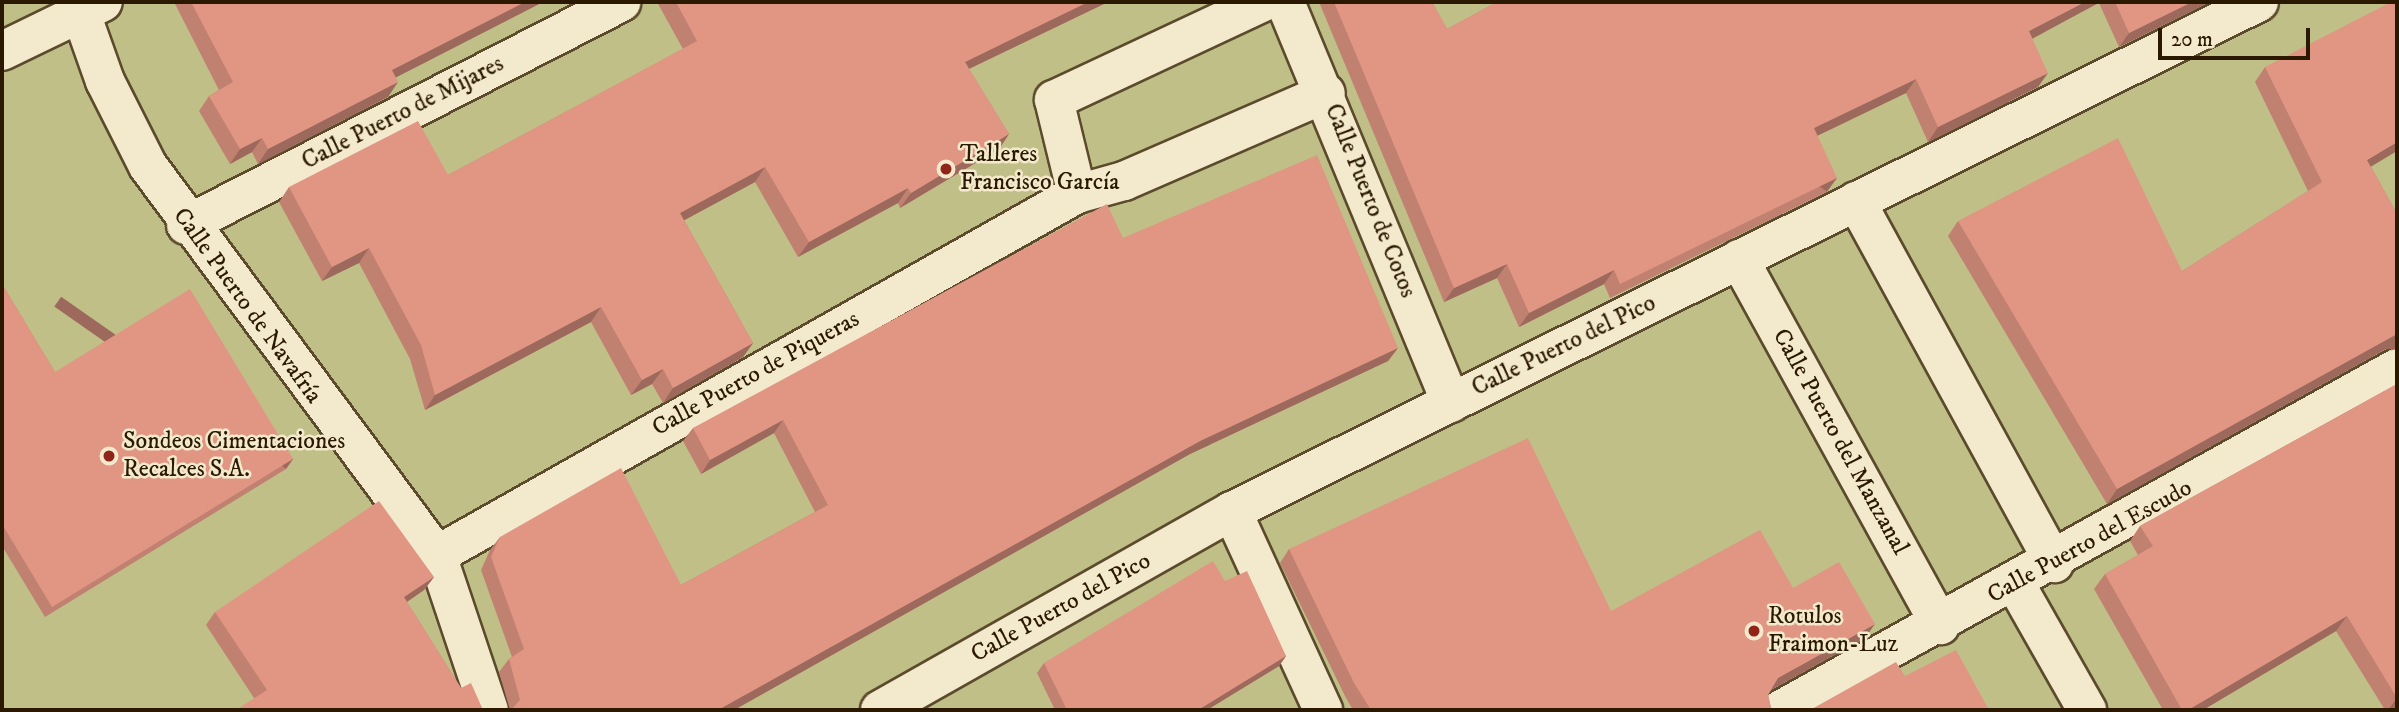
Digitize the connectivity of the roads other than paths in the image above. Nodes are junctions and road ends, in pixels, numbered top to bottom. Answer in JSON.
{"nodes":[{"id":1,"x":621,"y":2,"type":"edge"},
{"id":2,"x":1263,"y":2,"type":"edge"},
{"id":3,"x":1285,"y":2,"type":"edge"},
{"id":4,"x":2259,"y":2,"type":"edge"},
{"id":5,"x":87,"y":5,"type":"edge"},
{"id":6,"x":2,"y":51,"type":"edge"},
{"id":7,"x":1326,"y":93,"type":"junction"},
{"id":8,"x":1077,"y":194,"type":"junction"},
{"id":9,"x":1856,"y":201,"type":"junction"},
{"id":10,"x":186,"y":225,"type":"junction"},
{"id":11,"x":1739,"y":259,"type":"junction"},
{"id":12,"x":2397,"y":368,"type":"edge"},
{"id":13,"x":1451,"y":403,"type":"junction"},
{"id":14,"x":1232,"y":511,"type":"junction"},
{"id":15,"x":437,"y":555,"type":"junction"},
{"id":16,"x":2054,"y":563,"type":"junction"},
{"id":17,"x":2016,"y":585,"type":"junction"},
{"id":18,"x":1940,"y":625,"type":"junction"},
{"id":19,"x":489,"y":710,"type":"edge"},
{"id":20,"x":880,"y":710,"type":"edge"},
{"id":21,"x":1323,"y":710,"type":"edge"},
{"id":22,"x":1780,"y":710,"type":"edge"},
{"id":23,"x":2087,"y":710,"type":"edge"}],
"edges":[{"from":1,"to":10,"type":"street","name":"Calle Puerto de Mijares"},
{"from":2,"to":8,"type":"street"},
{"from":3,"to":7,"type":"street","name":"Calle Puerto de Cotos"},
{"from":4,"to":9,"type":"street","name":"Calle Puerto del Pico"},
{"from":5,"to":6,"type":"street"},
{"from":5,"to":10,"type":"street","name":"Calle Puerto de Navafría"},
{"from":7,"to":8,"type":"street","name":"Calle Puerto de Piqueras"},
{"from":7,"to":13,"type":"street","name":"Calle Puerto de Cotos"},
{"from":8,"to":15,"type":"street","name":"Calle Puerto de Piqueras"},
{"from":9,"to":11,"type":"street","name":"Calle Puerto del Pico"},
{"from":9,"to":16,"type":"street"},
{"from":10,"to":15,"type":"street","name":"Calle Puerto de Navafría"},
{"from":11,"to":13,"type":"street","name":"Calle Puerto del Pico"},
{"from":11,"to":18,"type":"street","name":"Calle Puerto del Manzanal"},
{"from":12,"to":16,"type":"street","name":"Calle Puerto del Escudo"},
{"from":13,"to":14,"type":"street","name":"Calle Puerto del Pico"},
{"from":14,"to":20,"type":"street","name":"Calle Puerto del Pico"},
{"from":14,"to":21,"type":"street"},
{"from":15,"to":19,"type":"street","name":"Calle Puerto de Navafría"},
{"from":16,"to":17,"type":"street","name":"Calle Puerto del Escudo"},
{"from":17,"to":18,"type":"street","name":"Calle Puerto del Escudo"},
{"from":17,"to":23,"type":"street"},
{"from":18,"to":22,"type":"street","name":"Calle Puerto del Escudo"}]}
